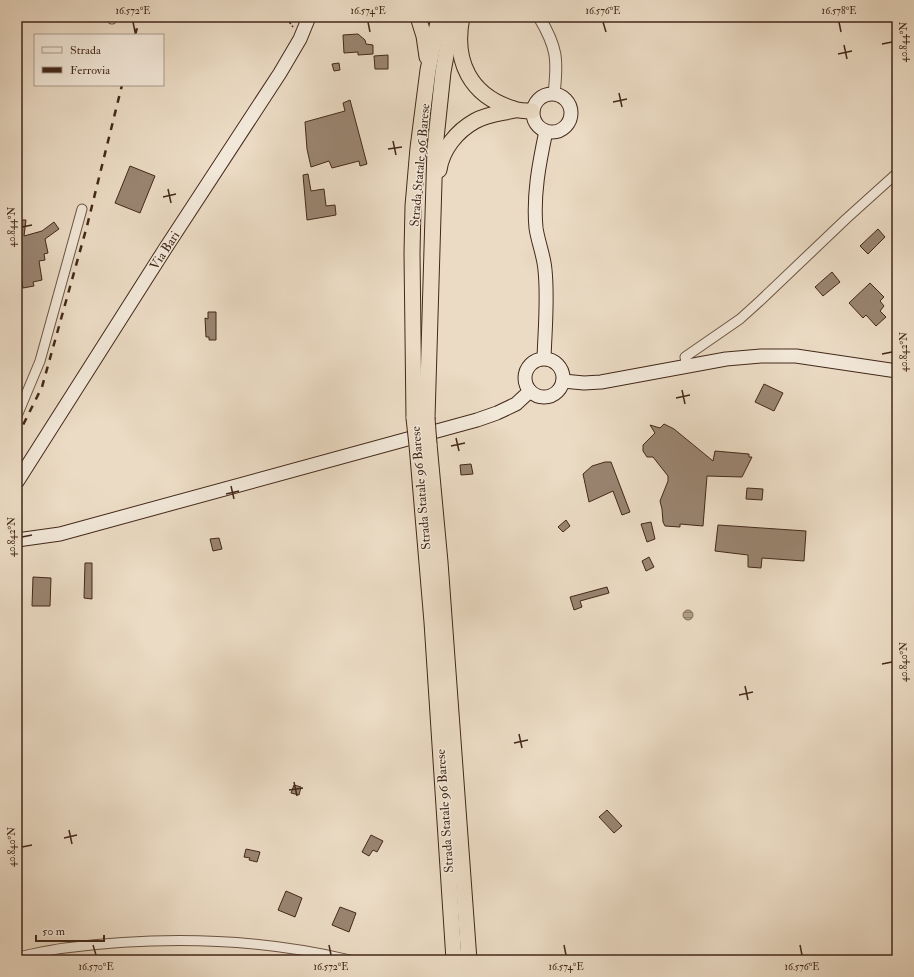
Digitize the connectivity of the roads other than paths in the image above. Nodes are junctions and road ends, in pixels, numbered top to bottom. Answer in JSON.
{"nodes":[{"id":1,"x":309,"y":17,"type":"edge"},
{"id":2,"x":418,"y":17,"type":"edge"},
{"id":3,"x":439,"y":17,"type":"edge"},
{"id":4,"x":453,"y":17,"type":"edge"},
{"id":5,"x":462,"y":17,"type":"edge"},
{"id":6,"x":538,"y":17,"type":"edge"},
{"id":7,"x":428,"y":70,"type":"junction"},
{"id":8,"x":554,"y":94,"type":"junction"},
{"id":9,"x":515,"y":110,"type":"junction"},
{"id":10,"x":532,"y":111,"type":"junction"},
{"id":11,"x":546,"y":131,"type":"junction"},
{"id":12,"x":897,"y":173,"type":"edge"},
{"id":13,"x":432,"y":206,"type":"junction"},
{"id":14,"x":82,"y":209,"type":"dead end"},
{"id":15,"x":544,"y":358,"type":"junction"},
{"id":16,"x":687,"y":367,"type":"junction"},
{"id":17,"x":897,"y":370,"type":"edge"},
{"id":18,"x":563,"y":381,"type":"junction"},
{"id":19,"x":530,"y":392,"type":"junction"},
{"id":20,"x":17,"y":416,"type":"edge"},
{"id":21,"x":421,"y":418,"type":"junction"},
{"id":22,"x":423,"y":445,"type":"junction"},
{"id":23,"x":17,"y":482,"type":"edge"},
{"id":24,"x":17,"y":531,"type":"edge"},
{"id":25,"x":42,"y":537,"type":"junction"},
{"id":26,"x":17,"y":540,"type":"edge"},
{"id":27,"x":17,"y":957,"type":"edge"},
{"id":28,"x":350,"y":960,"type":"edge"},
{"id":29,"x":454,"y":960,"type":"edge"},
{"id":30,"x":468,"y":960,"type":"edge"}],
"edges":[{"from":1,"to":23,"type":"main road","name":"Via Bari"},
{"from":2,"to":7,"type":"highway"},
{"from":3,"to":7,"type":"highway","name":"Strada Statale 96 Barese"},
{"from":4,"to":13,"type":"highway","name":"Strada Statale 96 Barese"},
{"from":5,"to":9,"type":"highway"},
{"from":6,"to":8,"type":"street"},
{"from":7,"to":21,"type":"highway","name":"Strada Statale 96 Barese"},
{"from":8,"to":10,"type":"main road"},
{"from":8,"to":11,"type":"main road"},
{"from":9,"to":10,"type":"highway"},
{"from":9,"to":13,"type":"highway"},
{"from":10,"to":11,"type":"main road"},
{"from":11,"to":15,"type":"main road"},
{"from":12,"to":16,"type":"street"},
{"from":13,"to":21,"type":"highway","name":"Strada Statale 96 Barese"},
{"from":14,"to":20,"type":"street"},
{"from":15,"to":18,"type":"main road"},
{"from":15,"to":19,"type":"main road"},
{"from":16,"to":17,"type":"main road"},
{"from":16,"to":18,"type":"main road"},
{"from":18,"to":19,"type":"main road"},
{"from":19,"to":25,"type":"main road"},
{"from":21,"to":22,"type":"highway","name":"Strada Statale 96 Barese","bridge":true},
{"from":22,"to":29,"type":"highway","name":"Strada Statale 96 Barese"},
{"from":22,"to":30,"type":"highway","name":"Strada Statale 96 Barese"},
{"from":24,"to":25,"type":"main road"},
{"from":25,"to":26,"type":"main road"},
{"from":27,"to":28,"type":"street"}]}
